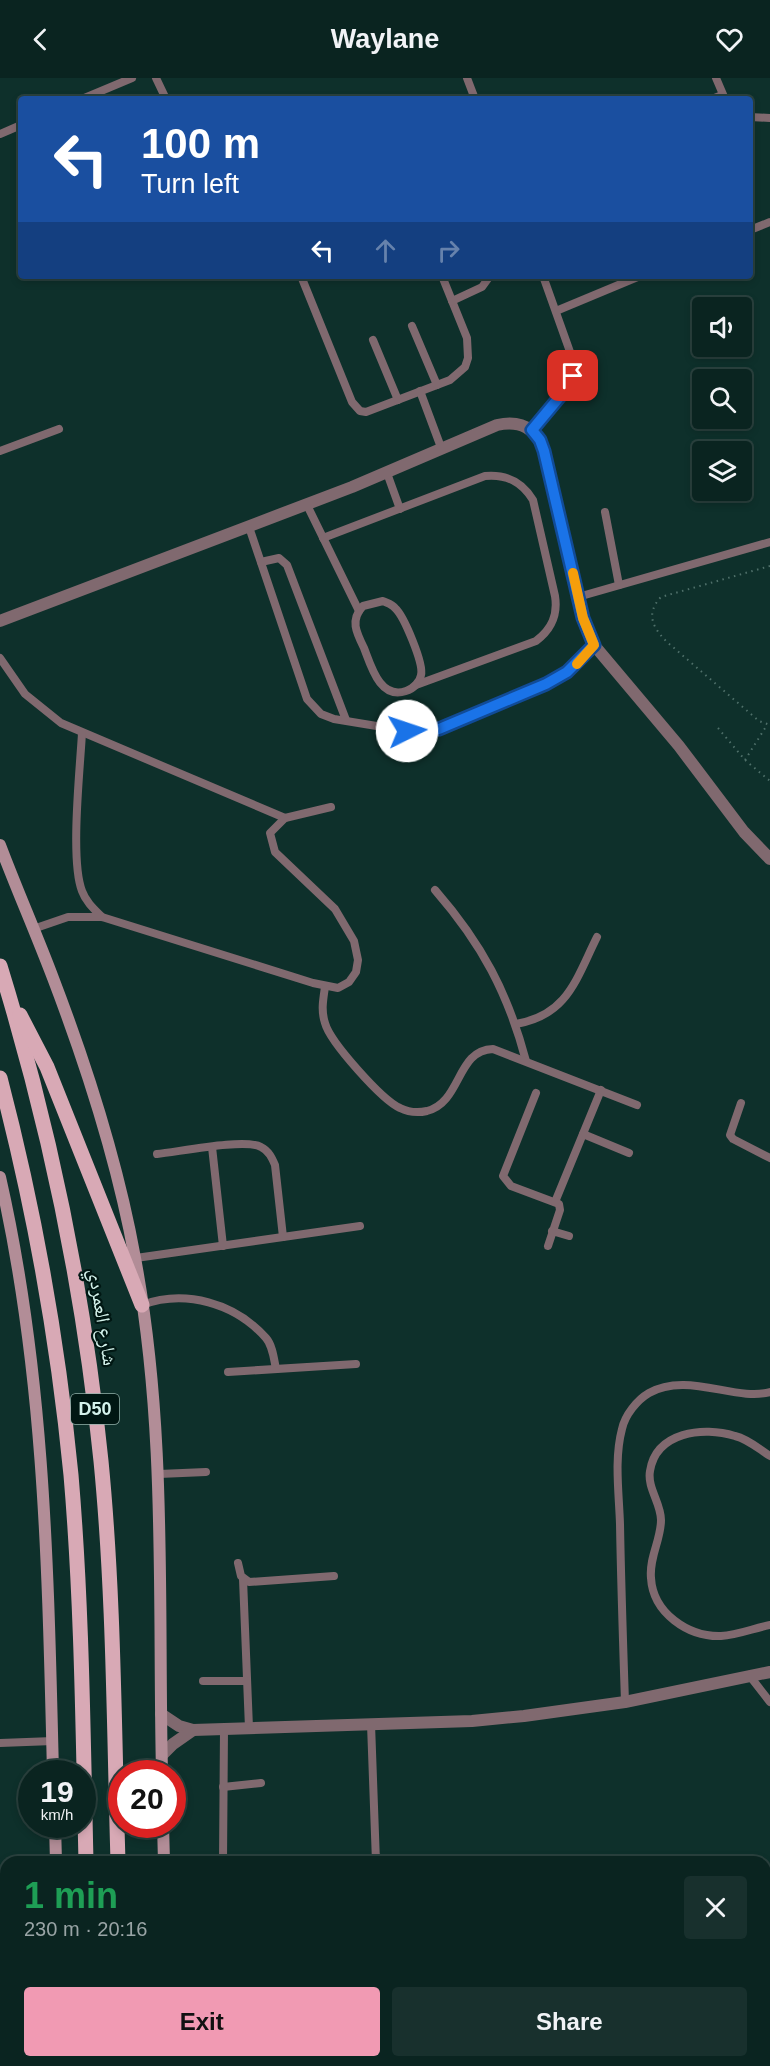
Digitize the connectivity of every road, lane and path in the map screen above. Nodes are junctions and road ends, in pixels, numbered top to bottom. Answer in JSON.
{"nodes":[{"id":1,"x":132,"y":78,"type":"edge"},
{"id":2,"x":156,"y":78,"type":"edge"},
{"id":3,"x":467,"y":78,"type":"edge"},
{"id":4,"x":716,"y":78,"type":"edge"},
{"id":5,"x":89,"y":96,"type":"edge"},
{"id":6,"x":165,"y":96,"type":"edge"},
{"id":7,"x":474,"y":96,"type":"edge"},
{"id":8,"x":723,"y":96,"type":"edge"},
{"id":9,"x":753,"y":117,"type":"edge"},
{"id":10,"x":770,"y":118,"type":"edge"},
{"id":11,"x":18,"y":126,"type":"edge"},
{"id":12,"x":0,"y":134,"type":"edge"},
{"id":13,"x":770,"y":222,"type":"edge"},
{"id":14,"x":753,"y":229,"type":"edge"},
{"id":15,"x":302,"y":279,"type":"edge"},
{"id":16,"x":443,"y":279,"type":"edge"},
{"id":17,"x":488,"y":279,"type":"edge"},
{"id":18,"x":544,"y":279,"type":"edge"},
{"id":19,"x":633,"y":279,"type":"edge"},
{"id":20,"x":452,"y":301,"type":"junction"},
{"id":21,"x":556,"y":311,"type":"junction"},
{"id":22,"x":412,"y":326,"type":"dead end"},
{"id":23,"x":373,"y":340,"type":"dead end"},
{"id":24,"x":437,"y":385,"type":"junction"},
{"id":25,"x":420,"y":391,"type":"junction"},
{"id":26,"x":398,"y":400,"type":"junction"},
{"id":27,"x":59,"y":429,"type":"dead end"},
{"id":28,"x":532,"y":430,"type":"junction"},
{"id":29,"x":442,"y":450,"type":"junction"},
{"id":30,"x":0,"y":451,"type":"edge"},
{"id":31,"x":387,"y":473,"type":"junction"},
{"id":32,"x":307,"y":505,"type":"junction"},
{"id":33,"x":400,"y":509,"type":"junction"},
{"id":34,"x":605,"y":512,"type":"dead end"},
{"id":35,"x":249,"y":527,"type":"junction"},
{"id":36,"x":323,"y":538,"type":"junction"},
{"id":37,"x":770,"y":542,"type":"edge"},
{"id":38,"x":261,"y":562,"type":"junction"},
{"id":39,"x":770,"y":566,"type":"edge"},
{"id":40,"x":619,"y":585,"type":"junction"},
{"id":41,"x":578,"y":597,"type":"junction"},
{"id":42,"x":359,"y":611,"type":"junction"},
{"id":43,"x":0,"y":621,"type":"edge"},
{"id":44,"x":594,"y":645,"type":"junction"},
{"id":45,"x":0,"y":658,"type":"edge"},
{"id":46,"x":416,"y":685,"type":"junction"},
{"id":47,"x":346,"y":720,"type":"junction"},
{"id":48,"x":768,"y":725,"type":"edge"},
{"id":49,"x":718,"y":728,"type":"dead end"},
{"id":50,"x":82,"y":733,"type":"junction"},
{"id":51,"x":745,"y":760,"type":"junction"},
{"id":52,"x":770,"y":781,"type":"edge"},
{"id":53,"x":331,"y":807,"type":"dead end"},
{"id":54,"x":285,"y":818,"type":"junction"},
{"id":55,"x":0,"y":845,"type":"edge"},
{"id":56,"x":770,"y":859,"type":"edge"},
{"id":57,"x":435,"y":890,"type":"dead end"},
{"id":58,"x":102,"y":917,"type":"junction"},
{"id":59,"x":33,"y":929,"type":"junction"},
{"id":60,"x":597,"y":937,"type":"dead end"},
{"id":61,"x":0,"y":966,"type":"edge"},
{"id":62,"x":325,"y":987,"type":"junction"},
{"id":63,"x":10,"y":999,"type":"junction"},
{"id":64,"x":516,"y":1023,"type":"junction"},
{"id":65,"x":526,"y":1061,"type":"junction"},
{"id":66,"x":0,"y":1078,"type":"edge"},
{"id":67,"x":600,"y":1090,"type":"junction"},
{"id":68,"x":536,"y":1093,"type":"dead end"},
{"id":69,"x":741,"y":1103,"type":"dead end"},
{"id":70,"x":637,"y":1105,"type":"dead end"},
{"id":71,"x":583,"y":1134,"type":"junction"},
{"id":72,"x":212,"y":1147,"type":"junction"},
{"id":73,"x":629,"y":1153,"type":"dead end"},
{"id":74,"x":157,"y":1154,"type":"dead end"},
{"id":75,"x":770,"y":1158,"type":"edge"},
{"id":76,"x":0,"y":1177,"type":"edge"},
{"id":77,"x":555,"y":1202,"type":"junction"},
{"id":78,"x":360,"y":1226,"type":"dead end"},
{"id":79,"x":552,"y":1231,"type":"junction"},
{"id":80,"x":569,"y":1236,"type":"dead end"},
{"id":81,"x":283,"y":1237,"type":"junction"},
{"id":82,"x":223,"y":1246,"type":"junction"},
{"id":83,"x":548,"y":1246,"type":"dead end"},
{"id":84,"x":135,"y":1258,"type":"junction"},
{"id":85,"x":142,"y":1305,"type":"junction"},
{"id":86,"x":356,"y":1364,"type":"dead end"},
{"id":87,"x":276,"y":1369,"type":"junction"},
{"id":88,"x":228,"y":1372,"type":"dead end"},
{"id":89,"x":770,"y":1392,"type":"edge"},
{"id":90,"x":770,"y":1456,"type":"edge"},
{"id":91,"x":206,"y":1472,"type":"dead end"},
{"id":92,"x":159,"y":1474,"type":"junction"},
{"id":93,"x":238,"y":1563,"type":"dead end"},
{"id":94,"x":334,"y":1576,"type":"dead end"},
{"id":95,"x":243,"y":1579,"type":"junction"},
{"id":96,"x":770,"y":1625,"type":"edge"},
{"id":97,"x":770,"y":1672,"type":"edge"},
{"id":98,"x":748,"y":1675,"type":"junction"},
{"id":99,"x":247,"y":1681,"type":"junction"},
{"id":100,"x":203,"y":1682,"type":"dead end"},
{"id":101,"x":625,"y":1702,"type":"junction"},
{"id":102,"x":770,"y":1702,"type":"edge"},
{"id":103,"x":161,"y":1714,"type":"junction"},
{"id":104,"x":371,"y":1724,"type":"junction"},
{"id":105,"x":249,"y":1728,"type":"junction"},
{"id":106,"x":224,"y":1729,"type":"junction"},
{"id":107,"x":193,"y":1731,"type":"junction"},
{"id":108,"x":53,"y":1741,"type":"junction"},
{"id":109,"x":0,"y":1743,"type":"edge"},
{"id":110,"x":162,"y":1755,"type":"junction"},
{"id":111,"x":53,"y":1760,"type":"edge"},
{"id":112,"x":162,"y":1760,"type":"edge"},
{"id":113,"x":261,"y":1783,"type":"dead end"},
{"id":114,"x":223,"y":1787,"type":"junction"},
{"id":115,"x":55,"y":1838,"type":"edge"},
{"id":116,"x":163,"y":1838,"type":"edge"},
{"id":117,"x":56,"y":1856,"type":"edge"},
{"id":118,"x":86,"y":1856,"type":"edge"},
{"id":119,"x":118,"y":1856,"type":"edge"},
{"id":120,"x":164,"y":1856,"type":"edge"},
{"id":121,"x":223,"y":1856,"type":"edge"},
{"id":122,"x":375,"y":1856,"type":"edge"}],
"edges":[{"from":1,"to":5,"type":"lane"},
{"from":2,"to":6,"type":"lane"},
{"from":3,"to":7,"type":"lane"},
{"from":4,"to":8,"type":"lane"},
{"from":9,"to":10,"type":"lane"},
{"from":11,"to":12,"type":"lane"},
{"from":13,"to":14,"type":"lane"},
{"from":15,"to":26,"type":"lane"},
{"from":16,"to":20,"type":"lane"},
{"from":17,"to":20,"type":"lane"},
{"from":18,"to":21,"type":"lane"},
{"from":19,"to":21,"type":"lane"},
{"from":20,"to":24,"type":"lane"},
{"from":21,"to":28,"type":"lane"},
{"from":22,"to":24,"type":"lane"},
{"from":23,"to":26,"type":"lane"},
{"from":24,"to":25,"type":"lane"},
{"from":25,"to":26,"type":"lane"},
{"from":25,"to":29,"type":"lane"},
{"from":27,"to":30,"type":"lane"},
{"from":28,"to":29,"type":"street"},
{"from":28,"to":41,"type":"street"},
{"from":29,"to":31,"type":"street"},
{"from":31,"to":32,"type":"street"},
{"from":31,"to":33,"type":"lane"},
{"from":32,"to":35,"type":"street"},
{"from":32,"to":36,"type":"lane"},
{"from":33,"to":36,"type":"lane"},
{"from":33,"to":46,"type":"lane"},
{"from":34,"to":40,"type":"lane"},
{"from":35,"to":38,"type":"lane"},
{"from":35,"to":43,"type":"street"},
{"from":36,"to":42,"type":"lane"},
{"from":37,"to":40,"type":"lane"},
{"from":38,"to":47,"type":"lane"},
{"from":38,"to":47,"type":"lane"},
{"from":39,"to":48,"type":"path"},
{"from":40,"to":41,"type":"lane"},
{"from":41,"to":44,"type":"street"},
{"from":42,"to":46,"type":"lane"},
{"from":42,"to":46,"type":"lane"},
{"from":44,"to":47,"type":"lane"},
{"from":44,"to":56,"type":"street"},
{"from":45,"to":50,"type":"lane"},
{"from":48,"to":51,"type":"path"},
{"from":49,"to":51,"type":"path"},
{"from":50,"to":54,"type":"lane"},
{"from":50,"to":58,"type":"lane"},
{"from":51,"to":52,"type":"path"},
{"from":53,"to":54,"type":"lane"},
{"from":54,"to":62,"type":"lane"},
{"from":55,"to":59,"type":"street"},
{"from":57,"to":64,"type":"lane"},
{"from":58,"to":59,"type":"lane"},
{"from":58,"to":62,"type":"lane"},
{"from":59,"to":84,"type":"street"},
{"from":60,"to":64,"type":"lane"},
{"from":61,"to":63,"type":"main road","name":"شارع العمردي","number":"D50"},
{"from":62,"to":65,"type":"lane"},
{"from":63,"to":85,"type":"main road"},
{"from":63,"to":119,"type":"main road","name":"شارع العمردي","number":"D50"},
{"from":64,"to":65,"type":"lane"},
{"from":65,"to":67,"type":"lane"},
{"from":66,"to":118,"type":"main road","number":"D50"},
{"from":67,"to":70,"type":"lane"},
{"from":67,"to":71,"type":"lane"},
{"from":68,"to":77,"type":"lane"},
{"from":69,"to":75,"type":"lane"},
{"from":71,"to":73,"type":"lane"},
{"from":71,"to":77,"type":"lane"},
{"from":72,"to":74,"type":"lane"},
{"from":72,"to":81,"type":"lane"},
{"from":72,"to":82,"type":"lane"},
{"from":76,"to":108,"type":"street"},
{"from":77,"to":79,"type":"lane"},
{"from":78,"to":81,"type":"lane"},
{"from":79,"to":80,"type":"lane"},
{"from":79,"to":83,"type":"lane"},
{"from":81,"to":82,"type":"lane"},
{"from":82,"to":84,"type":"lane"},
{"from":84,"to":85,"type":"street"},
{"from":85,"to":87,"type":"lane"},
{"from":85,"to":92,"type":"street"},
{"from":86,"to":87,"type":"lane"},
{"from":87,"to":88,"type":"lane"},
{"from":89,"to":101,"type":"lane"},
{"from":90,"to":96,"type":"lane"},
{"from":91,"to":92,"type":"lane"},
{"from":92,"to":103,"type":"street"},
{"from":93,"to":95,"type":"lane"},
{"from":94,"to":95,"type":"lane"},
{"from":95,"to":99,"type":"lane"},
{"from":97,"to":98,"type":"street"},
{"from":98,"to":101,"type":"street"},
{"from":98,"to":102,"type":"lane"},
{"from":99,"to":100,"type":"lane"},
{"from":99,"to":105,"type":"lane"},
{"from":101,"to":104,"type":"street"},
{"from":103,"to":107,"type":"street"},
{"from":103,"to":110,"type":"street"},
{"from":104,"to":105,"type":"street"},
{"from":104,"to":122,"type":"lane"},
{"from":105,"to":106,"type":"street"},
{"from":106,"to":107,"type":"street"},
{"from":106,"to":114,"type":"lane"},
{"from":107,"to":110,"type":"street"},
{"from":108,"to":109,"type":"lane"},
{"from":108,"to":111,"type":"street"},
{"from":110,"to":112,"type":"street"},
{"from":113,"to":114,"type":"lane"},
{"from":114,"to":121,"type":"lane"},
{"from":115,"to":117,"type":"street"},
{"from":116,"to":120,"type":"street"}]}
